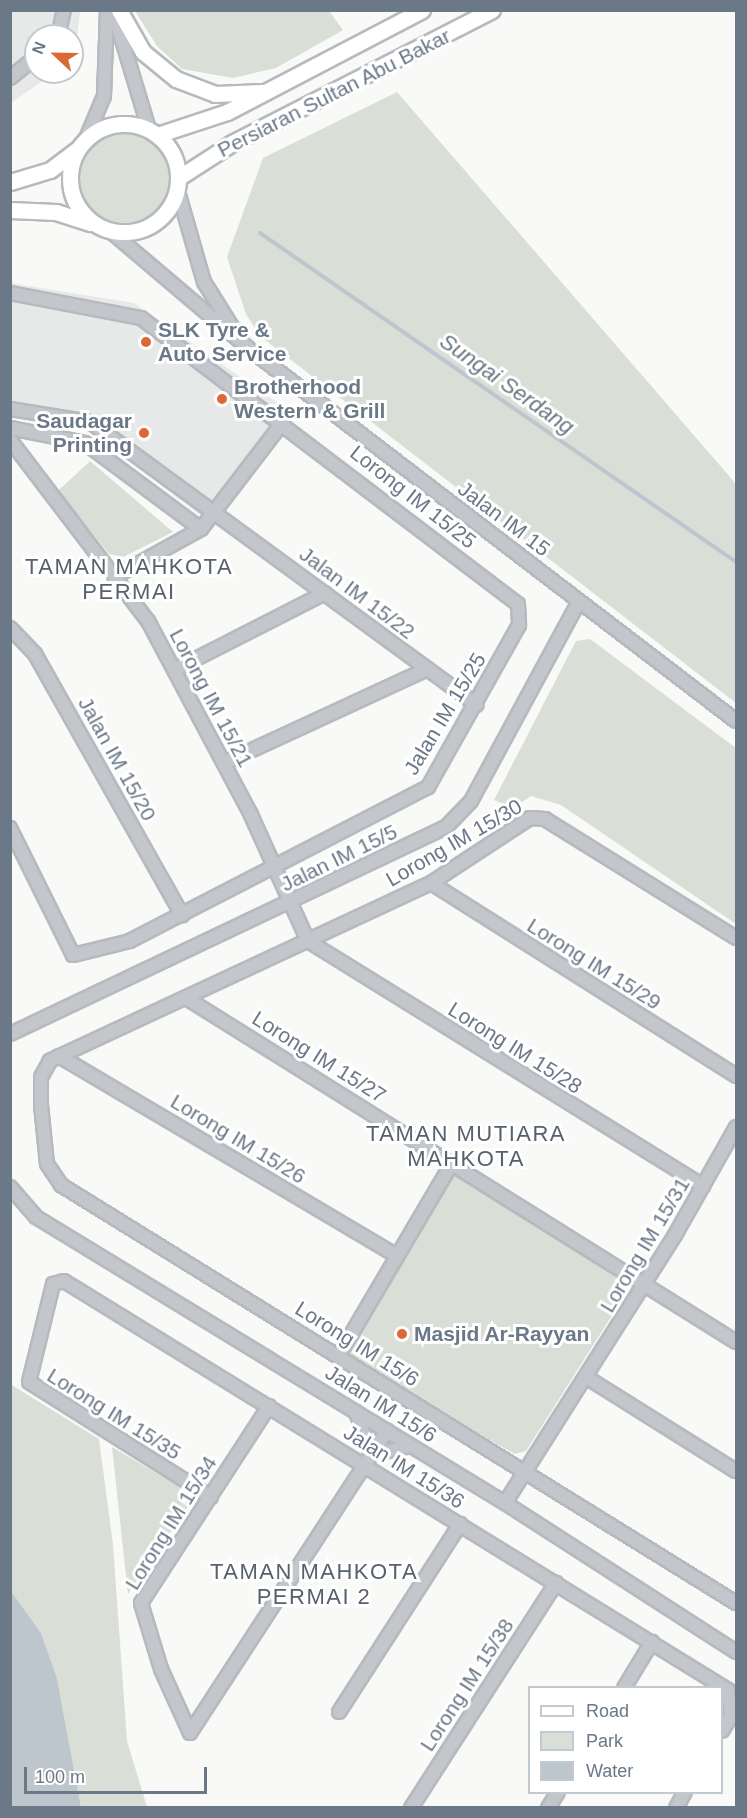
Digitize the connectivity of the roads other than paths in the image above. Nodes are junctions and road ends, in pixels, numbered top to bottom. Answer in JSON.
{"nodes":[{"id":1,"x":107,"y":10,"type":"edge"},
{"id":2,"x":113,"y":10,"type":"edge"},
{"id":3,"x":119,"y":10,"type":"edge"},
{"id":4,"x":422,"y":10,"type":"edge"},
{"id":5,"x":492,"y":10,"type":"edge"},
{"id":6,"x":24,"y":67,"type":"edge"},
{"id":7,"x":10,"y":78,"type":"edge"},
{"id":8,"x":277,"y":89,"type":"junction"},
{"id":9,"x":153,"y":132,"type":"junction"},
{"id":10,"x":82,"y":145,"type":"junction"},
{"id":11,"x":10,"y":182,"type":"edge"},
{"id":12,"x":178,"y":183,"type":"junction"},
{"id":13,"x":10,"y":210,"type":"edge"},
{"id":14,"x":104,"y":228,"type":"junction"},
{"id":15,"x":10,"y":292,"type":"edge"},
{"id":16,"x":248,"y":348,"type":"junction"},
{"id":17,"x":10,"y":409,"type":"edge"},
{"id":18,"x":283,"y":422,"type":"junction"},
{"id":19,"x":10,"y":428,"type":"edge"},
{"id":20,"x":10,"y":440,"type":"edge"},
{"id":21,"x":215,"y":512,"type":"junction"},
{"id":22,"x":201,"y":529,"type":"junction"},
{"id":23,"x":117,"y":576,"type":"junction"},
{"id":24,"x":325,"y":593,"type":"junction"},
{"id":25,"x":579,"y":601,"type":"junction"},
{"id":26,"x":518,"y":604,"type":"joint"},
{"id":27,"x":10,"y":628,"type":"edge"},
{"id":28,"x":176,"y":669,"type":"junction"},
{"id":29,"x":427,"y":669,"type":"junction"},
{"id":30,"x":476,"y":705,"type":"junction"},
{"id":31,"x":736,"y":721,"type":"edge"},
{"id":32,"x":224,"y":763,"type":"junction"},
{"id":33,"x":10,"y":828,"type":"edge"},
{"id":34,"x":275,"y":868,"type":"junction"},
{"id":35,"x":431,"y":883,"type":"junction"},
{"id":36,"x":291,"y":904,"type":"junction"},
{"id":37,"x":182,"y":915,"type":"junction"},
{"id":38,"x":736,"y":938,"type":"edge"},
{"id":39,"x":308,"y":941,"type":"junction"},
{"id":40,"x":186,"y":998,"type":"junction"},
{"id":41,"x":10,"y":1034,"type":"edge"},
{"id":42,"x":59,"y":1056,"type":"junction"},
{"id":43,"x":44,"y":1068,"type":"joint"},
{"id":44,"x":736,"y":1076,"type":"edge"},
{"id":45,"x":736,"y":1127,"type":"edge"},
{"id":46,"x":452,"y":1163,"type":"junction"},
{"id":47,"x":10,"y":1186,"type":"edge"},
{"id":48,"x":703,"y":1186,"type":"junction"},
{"id":49,"x":397,"y":1256,"type":"junction"},
{"id":50,"x":58,"y":1280,"type":"joint"},
{"id":51,"x":644,"y":1286,"type":"junction"},
{"id":52,"x":736,"y":1342,"type":"edge"},
{"id":53,"x":339,"y":1355,"type":"junction"},
{"id":54,"x":586,"y":1377,"type":"junction"},
{"id":55,"x":268,"y":1406,"type":"junction"},
{"id":56,"x":355,"y":1411,"type":"junction"},
{"id":57,"x":387,"y":1431,"type":"junction"},
{"id":58,"x":411,"y":1446,"type":"junction"},
{"id":59,"x":368,"y":1460,"type":"junction"},
{"id":60,"x":526,"y":1470,"type":"junction"},
{"id":61,"x":736,"y":1471,"type":"edge"},
{"id":62,"x":211,"y":1497,"type":"junction"},
{"id":63,"x":505,"y":1503,"type":"junction"},
{"id":64,"x":460,"y":1524,"type":"junction"},
{"id":65,"x":556,"y":1583,"type":"junction"},
{"id":66,"x":736,"y":1603,"type":"edge"},
{"id":67,"x":652,"y":1642,"type":"junction"},
{"id":68,"x":736,"y":1652,"type":"edge"},
{"id":69,"x":625,"y":1686,"type":"edge"},
{"id":70,"x":722,"y":1686,"type":"edge"},
{"id":71,"x":723,"y":1687,"type":"edge"},
{"id":72,"x":339,"y":1712,"type":"dead end"},
{"id":73,"x":723,"y":1729,"type":"edge"},
{"id":74,"x":557,"y":1794,"type":"edge"},
{"id":75,"x":684,"y":1794,"type":"edge"},
{"id":76,"x":411,"y":1808,"type":"edge"},
{"id":77,"x":548,"y":1808,"type":"edge"},
{"id":78,"x":676,"y":1808,"type":"edge"}],
"edges":[{"from":1,"to":10,"type":"street"},
{"from":2,"to":9,"type":"street"},
{"from":3,"to":8,"type":"main road"},
{"from":4,"to":8,"type":"main road","name":"Persiaran Sultan Abu Bakar"},
{"from":5,"to":12,"type":"main road","name":"Persiaran Sultan Abu Bakar"},
{"from":6,"to":7,"type":"street"},
{"from":8,"to":9,"type":"main road","name":"Persiaran Sultan Abu Bakar"},
{"from":9,"to":10,"type":"main road"},
{"from":9,"to":12,"type":"main road"},
{"from":10,"to":11,"type":"main road"},
{"from":10,"to":14,"type":"main road"},
{"from":12,"to":14,"type":"main road"},
{"from":12,"to":16,"type":"street","name":"Jalan IM 15"},
{"from":13,"to":14,"type":"main road"},
{"from":14,"to":16,"type":"street","name":"Jalan IM 15"},
{"from":15,"to":18,"type":"street","name":"Lorong IM 15/25"},
{"from":16,"to":25,"type":"street","name":"Jalan IM 15"},
{"from":17,"to":21,"type":"street","name":"Jalan IM 15/22"},
{"from":18,"to":21,"type":"street"},
{"from":18,"to":26,"type":"street","name":"Lorong IM 15/25"},
{"from":19,"to":22,"type":"street"},
{"from":20,"to":23,"type":"street","name":"Lorong IM 15/21"},
{"from":21,"to":22,"type":"street"},
{"from":21,"to":24,"type":"street","name":"Jalan IM 15/22"},
{"from":22,"to":23,"type":"street"},
{"from":23,"to":28,"type":"street","name":"Lorong IM 15/21"},
{"from":24,"to":28,"type":"street"},
{"from":24,"to":29,"type":"street","name":"Jalan IM 15/22"},
{"from":25,"to":31,"type":"street","name":"Jalan IM 15"},
{"from":25,"to":36,"type":"street","name":"Jalan IM 15/5"},
{"from":26,"to":30,"type":"street","name":"Jalan IM 15/25"},
{"from":27,"to":37,"type":"street","name":"Jalan IM 15/20"},
{"from":28,"to":32,"type":"street","name":"Lorong IM 15/21"},
{"from":29,"to":30,"type":"street","name":"Jalan IM 15/22"},
{"from":29,"to":32,"type":"street"},
{"from":30,"to":34,"type":"street","name":"Jalan IM 15/25"},
{"from":32,"to":34,"type":"street","name":"Lorong IM 15/21"},
{"from":33,"to":37,"type":"street","name":"Jalan IM 15/25"},
{"from":34,"to":36,"type":"street","name":"Lorong IM 15/21"},
{"from":34,"to":37,"type":"street","name":"Jalan IM 15/25"},
{"from":35,"to":38,"type":"street","name":"Lorong IM 15/30"},
{"from":35,"to":39,"type":"street","name":"Lorong IM 15/30"},
{"from":35,"to":44,"type":"street","name":"Lorong IM 15/29"},
{"from":36,"to":39,"type":"street","name":"Lorong IM 15/21"},
{"from":36,"to":41,"type":"street","name":"Jalan IM 15/5"},
{"from":39,"to":40,"type":"street","name":"Lorong IM 15/30"},
{"from":39,"to":48,"type":"street","name":"Lorong IM 15/28"},
{"from":40,"to":42,"type":"street","name":"Lorong IM 15/30"},
{"from":40,"to":46,"type":"street","name":"Lorong IM 15/27"},
{"from":42,"to":43,"type":"street","name":"Lorong IM 15/30"},
{"from":42,"to":49,"type":"street","name":"Lorong IM 15/26"},
{"from":43,"to":53,"type":"street","name":"Lorong IM 15/6"},
{"from":45,"to":48,"type":"street","name":"Lorong IM 15/31"},
{"from":46,"to":49,"type":"street"},
{"from":46,"to":51,"type":"street","name":"Lorong IM 15/27"},
{"from":47,"to":56,"type":"street","name":"Jalan IM 15/6"},
{"from":48,"to":51,"type":"street","name":"Lorong IM 15/31"},
{"from":49,"to":53,"type":"street"},
{"from":50,"to":55,"type":"street","name":"Jalan IM 15/36"},
{"from":50,"to":62,"type":"street","name":"Lorong IM 15/35"},
{"from":51,"to":52,"type":"street","name":"Lorong IM 15/27"},
{"from":51,"to":54,"type":"street","name":"Lorong IM 15/31"},
{"from":53,"to":60,"type":"street","name":"Lorong IM 15/6"},
{"from":54,"to":60,"type":"street","name":"Lorong IM 15/31"},
{"from":54,"to":61,"type":"street"},
{"from":55,"to":59,"type":"street","name":"Jalan IM 15/36"},
{"from":55,"to":62,"type":"street","name":"Lorong IM 15/34"},
{"from":56,"to":57,"type":"street","name":"Jalan IM 15/6"},
{"from":56,"to":59,"type":"street"},
{"from":57,"to":58,"type":"street","name":"Jalan IM 15/6"},
{"from":57,"to":59,"type":"street"},
{"from":58,"to":59,"type":"street"},
{"from":58,"to":63,"type":"street","name":"Jalan IM 15/6"},
{"from":59,"to":62,"type":"street","name":"Lorong IM 15/34"},
{"from":59,"to":64,"type":"street","name":"Jalan IM 15/36"},
{"from":60,"to":63,"type":"street","name":"Lorong IM 15/31"},
{"from":60,"to":66,"type":"street","name":"Lorong IM 15/6"},
{"from":63,"to":68,"type":"street","name":"Jalan IM 15/6"},
{"from":64,"to":65,"type":"street","name":"Jalan IM 15/36"},
{"from":64,"to":72,"type":"street"},
{"from":65,"to":67,"type":"street","name":"Jalan IM 15/36"},
{"from":65,"to":76,"type":"street","name":"Lorong IM 15/38"},
{"from":67,"to":69,"type":"street"},
{"from":67,"to":70,"type":"street","name":"Jalan IM 15/36"},
{"from":71,"to":73,"type":"street","name":"Jalan IM 15/36"},
{"from":74,"to":77,"type":"street"},
{"from":75,"to":78,"type":"street"}]}
